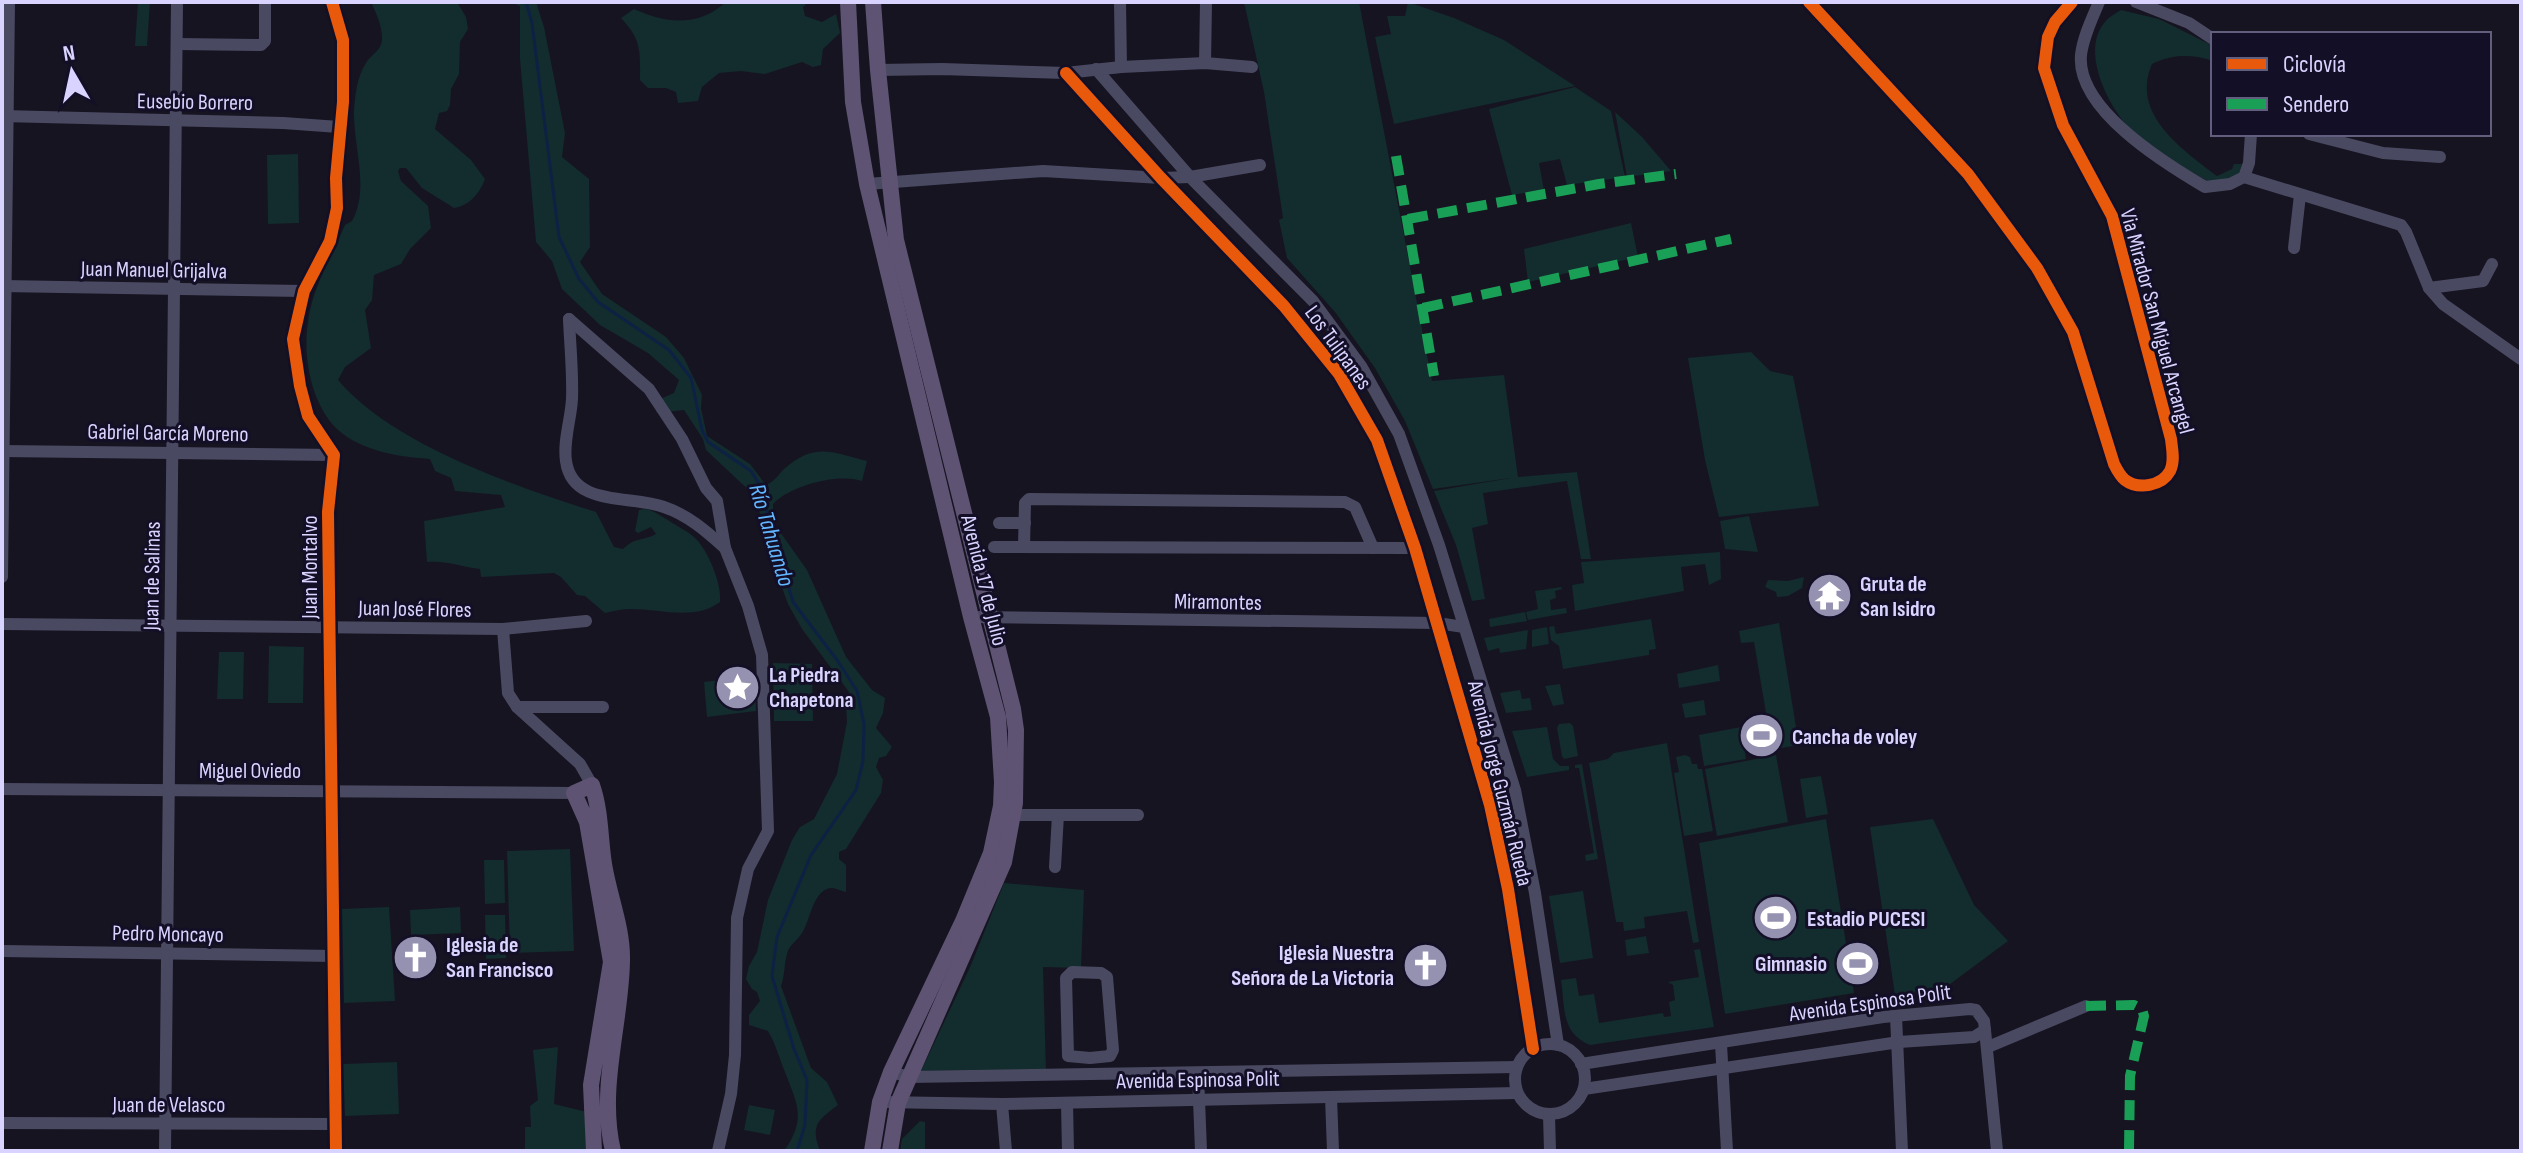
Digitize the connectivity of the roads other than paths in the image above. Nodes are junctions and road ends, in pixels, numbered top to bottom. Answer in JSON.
{"nodes":[{"id":1,"x":9,"y":2,"type":"edge"},
{"id":2,"x":177,"y":2,"type":"edge"},
{"id":3,"x":265,"y":2,"type":"edge"},
{"id":4,"x":332,"y":2,"type":"edge"},
{"id":5,"x":848,"y":2,"type":"edge"},
{"id":6,"x":873,"y":2,"type":"edge"},
{"id":7,"x":1120,"y":2,"type":"edge"},
{"id":8,"x":1206,"y":2,"type":"edge"},
{"id":9,"x":1809,"y":2,"type":"edge"},
{"id":10,"x":2072,"y":2,"type":"edge"},
{"id":11,"x":2099,"y":2,"type":"edge"},
{"id":12,"x":2136,"y":2,"type":"edge"},
{"id":13,"x":2211,"y":38,"type":"edge"},
{"id":14,"x":177,"y":44,"type":"junction"},
{"id":15,"x":1205,"y":63,"type":"junction"},
{"id":16,"x":1121,"y":67,"type":"junction"},
{"id":17,"x":1252,"y":67,"type":"dead end"},
{"id":18,"x":1096,"y":69,"type":"junction"},
{"id":19,"x":878,"y":70,"type":"junction"},
{"id":20,"x":1066,"y":73,"type":"junction"},
{"id":21,"x":5,"y":116,"type":"edge"},
{"id":22,"x":176,"y":121,"type":"junction"},
{"id":23,"x":339,"y":127,"type":"junction"},
{"id":24,"x":2251,"y":136,"type":"edge"},
{"id":25,"x":2317,"y":136,"type":"edge"},
{"id":26,"x":2440,"y":157,"type":"dead end"},
{"id":27,"x":1260,"y":165,"type":"dead end"},
{"id":28,"x":1190,"y":177,"type":"junction"},
{"id":29,"x":2244,"y":177,"type":"junction"},
{"id":30,"x":1161,"y":178,"type":"junction"},
{"id":31,"x":890,"y":183,"type":"junction"},
{"id":32,"x":867,"y":184,"type":"junction"},
{"id":33,"x":2300,"y":195,"type":"junction"},
{"id":34,"x":2294,"y":248,"type":"dead end"},
{"id":35,"x":2492,"y":264,"type":"dead end"},
{"id":36,"x":4,"y":286,"type":"edge"},
{"id":37,"x":2429,"y":288,"type":"junction"},
{"id":38,"x":174,"y":290,"type":"junction"},
{"id":39,"x":304,"y":291,"type":"junction"},
{"id":40,"x":2521,"y":359,"type":"edge"},
{"id":41,"x":3,"y":451,"type":"edge"},
{"id":42,"x":173,"y":452,"type":"junction"},
{"id":43,"x":334,"y":455,"type":"junction"},
{"id":44,"x":999,"y":523,"type":"dead end"},
{"id":45,"x":1025,"y":523,"type":"junction"},
{"id":46,"x":994,"y":547,"type":"dead end"},
{"id":47,"x":1024,"y":547,"type":"junction"},
{"id":48,"x":725,"y":548,"type":"junction"},
{"id":49,"x":1373,"y":548,"type":"junction"},
{"id":50,"x":1415,"y":548,"type":"junction"},
{"id":51,"x":2,"y":577,"type":"edge"},
{"id":52,"x":971,"y":617,"type":"junction"},
{"id":53,"x":989,"y":617,"type":"junction"},
{"id":54,"x":586,"y":621,"type":"dead end"},
{"id":55,"x":1437,"y":623,"type":"junction"},
{"id":56,"x":2,"y":624,"type":"edge"},
{"id":57,"x":171,"y":626,"type":"junction"},
{"id":58,"x":1464,"y":627,"type":"junction"},
{"id":59,"x":330,"y":628,"type":"junction"},
{"id":60,"x":503,"y":629,"type":"junction"},
{"id":61,"x":517,"y":707,"type":"junction"},
{"id":62,"x":603,"y":707,"type":"dead end"},
{"id":63,"x":1496,"y":724,"type":"junction"},
{"id":64,"x":1469,"y":731,"type":"junction"},
{"id":65,"x":592,"y":785,"type":"junction"},
{"id":66,"x":2,"y":789,"type":"edge"},
{"id":67,"x":169,"y":792,"type":"junction"},
{"id":68,"x":332,"y":793,"type":"junction"},
{"id":69,"x":574,"y":793,"type":"junction"},
{"id":70,"x":1013,"y":815,"type":"junction"},
{"id":71,"x":1058,"y":815,"type":"junction"},
{"id":72,"x":1138,"y":815,"type":"dead end"},
{"id":73,"x":1055,"y":867,"type":"dead end"},
{"id":74,"x":1533,"y":884,"type":"junction"},
{"id":75,"x":1508,"y":889,"type":"junction"},
{"id":76,"x":2,"y":951,"type":"edge"},
{"id":77,"x":168,"y":953,"type":"junction"},
{"id":78,"x":334,"y":956,"type":"junction"},
{"id":79,"x":2086,"y":1006,"type":"dead end"},
{"id":80,"x":1896,"y":1016,"type":"junction"},
{"id":81,"x":1985,"y":1030,"type":"junction"},
{"id":82,"x":1899,"y":1042,"type":"junction"},
{"id":83,"x":1721,"y":1044,"type":"junction"},
{"id":84,"x":1558,"y":1045,"type":"junction"},
{"id":85,"x":1988,"y":1047,"type":"junction"},
{"id":86,"x":1533,"y":1049,"type":"junction"},
{"id":87,"x":1090,"y":1058,"type":"junction"},
{"id":88,"x":1581,"y":1064,"type":"junction"},
{"id":89,"x":1517,"y":1067,"type":"junction"},
{"id":90,"x":1723,"y":1067,"type":"junction"},
{"id":91,"x":891,"y":1072,"type":"junction"},
{"id":92,"x":1198,"y":1074,"type":"junction"},
{"id":93,"x":1092,"y":1075,"type":"junction"},
{"id":94,"x":909,"y":1077,"type":"junction"},
{"id":95,"x":1584,"y":1089,"type":"junction"},
{"id":96,"x":1517,"y":1093,"type":"junction"},
{"id":97,"x":1331,"y":1097,"type":"junction"},
{"id":98,"x":1199,"y":1099,"type":"junction"},
{"id":99,"x":880,"y":1102,"type":"junction"},
{"id":100,"x":898,"y":1103,"type":"junction"},
{"id":101,"x":1067,"y":1103,"type":"junction"},
{"id":102,"x":1002,"y":1104,"type":"junction"},
{"id":103,"x":1549,"y":1115,"type":"junction"},
{"id":104,"x":2,"y":1123,"type":"edge"},
{"id":105,"x":166,"y":1124,"type":"junction"},
{"id":106,"x":336,"y":1124,"type":"junction"},
{"id":107,"x":165,"y":1151,"type":"edge"},
{"id":108,"x":336,"y":1151,"type":"edge"},
{"id":109,"x":594,"y":1151,"type":"edge"},
{"id":110,"x":613,"y":1151,"type":"edge"},
{"id":111,"x":718,"y":1151,"type":"edge"},
{"id":112,"x":872,"y":1151,"type":"edge"},
{"id":113,"x":890,"y":1151,"type":"edge"},
{"id":114,"x":1006,"y":1151,"type":"edge"},
{"id":115,"x":1068,"y":1151,"type":"edge"},
{"id":116,"x":1201,"y":1151,"type":"edge"},
{"id":117,"x":1333,"y":1151,"type":"edge"},
{"id":118,"x":1550,"y":1151,"type":"edge"},
{"id":119,"x":1727,"y":1151,"type":"edge"},
{"id":120,"x":1902,"y":1151,"type":"edge"},
{"id":121,"x":1997,"y":1151,"type":"edge"}],
"edges":[{"from":1,"to":21,"type":"street"},
{"from":2,"to":14,"type":"street","name":"Juan de Salinas"},
{"from":3,"to":14,"type":"street"},
{"from":4,"to":23,"type":"street"},
{"from":5,"to":32,"type":"main road","name":"Avenida 17 de Julio"},
{"from":6,"to":19,"type":"main road","name":"Avenida 17 de Julio"},
{"from":7,"to":16,"type":"street"},
{"from":8,"to":15,"type":"street"},
{"from":9,"to":10,"type":"street","name":"Via Mirador San Miguel Arcangel"},
{"from":11,"to":29,"type":"street"},
{"from":12,"to":13,"type":"street"},
{"from":14,"to":22,"type":"street","name":"Juan de Salinas"},
{"from":15,"to":16,"type":"street"},
{"from":15,"to":17,"type":"street"},
{"from":16,"to":18,"type":"street"},
{"from":18,"to":20,"type":"street"},
{"from":18,"to":28,"type":"street","name":"Los Tulipanes"},
{"from":19,"to":20,"type":"street"},
{"from":19,"to":31,"type":"main road","name":"Avenida 17 de Julio"},
{"from":20,"to":30,"type":"street","name":"Los Tulipanes"},
{"from":21,"to":22,"type":"street","name":"Eusebio Borrero"},
{"from":21,"to":36,"type":"street"},
{"from":22,"to":23,"type":"street","name":"Eusebio Borrero"},
{"from":22,"to":38,"type":"street","name":"Juan de Salinas"},
{"from":23,"to":39,"type":"street"},
{"from":24,"to":29,"type":"street"},
{"from":25,"to":26,"type":"street"},
{"from":27,"to":28,"type":"street"},
{"from":28,"to":30,"type":"street"},
{"from":28,"to":58,"type":"street","name":"Los Tulipanes"},
{"from":29,"to":33,"type":"street"},
{"from":30,"to":31,"type":"street"},
{"from":30,"to":50,"type":"street","name":"Los Tulipanes"},
{"from":31,"to":32,"type":"street"},
{"from":31,"to":53,"type":"main road","name":"Avenida 17 de Julio"},
{"from":32,"to":52,"type":"main road","name":"Avenida 17 de Julio"},
{"from":33,"to":34,"type":"street"},
{"from":33,"to":37,"type":"street"},
{"from":35,"to":37,"type":"street"},
{"from":36,"to":38,"type":"street","name":"Juan Manuel Grijalva"},
{"from":36,"to":41,"type":"street"},
{"from":37,"to":40,"type":"street"},
{"from":38,"to":39,"type":"street","name":"Juan Manuel Grijalva"},
{"from":38,"to":42,"type":"street","name":"Juan de Salinas"},
{"from":39,"to":43,"type":"street"},
{"from":41,"to":42,"type":"street","name":"Gabriel García Moreno"},
{"from":41,"to":51,"type":"street"},
{"from":42,"to":43,"type":"street","name":"Gabriel García Moreno"},
{"from":42,"to":57,"type":"street","name":"Juan de Salinas"},
{"from":43,"to":59,"type":"street","name":"Juan Montalvo"},
{"from":44,"to":45,"type":"street"},
{"from":45,"to":47,"type":"street"},
{"from":45,"to":49,"type":"street"},
{"from":46,"to":47,"type":"street"},
{"from":47,"to":49,"type":"street"},
{"from":48,"to":48,"type":"street"},
{"from":48,"to":111,"type":"street"},
{"from":49,"to":50,"type":"street"},
{"from":50,"to":55,"type":"street","name":"Los Tulipanes"},
{"from":52,"to":53,"type":"street","name":"Miramontes"},
{"from":52,"to":91,"type":"main road","name":"Avenida 17 de Julio"},
{"from":53,"to":55,"type":"street","name":"Miramontes"},
{"from":53,"to":70,"type":"main road","name":"Avenida 17 de Julio"},
{"from":54,"to":60,"type":"street","name":"Juan José Flores"},
{"from":55,"to":58,"type":"street","name":"Miramontes"},
{"from":55,"to":64,"type":"street","name":"Avenida Jorge Guzmán Rueda"},
{"from":56,"to":57,"type":"street","name":"Juan José Flores"},
{"from":57,"to":59,"type":"street","name":"Juan José Flores"},
{"from":57,"to":67,"type":"street","name":"Juan de Salinas"},
{"from":58,"to":63,"type":"street","name":"Avenida Jorge Guzmán Rueda"},
{"from":59,"to":60,"type":"street","name":"Juan José Flores"},
{"from":59,"to":68,"type":"street","name":"Juan Montalvo"},
{"from":60,"to":61,"type":"street"},
{"from":61,"to":62,"type":"street"},
{"from":61,"to":65,"type":"street"},
{"from":63,"to":64,"type":"street"},
{"from":63,"to":74,"type":"street","name":"Avenida Jorge Guzmán Rueda"},
{"from":64,"to":75,"type":"street","name":"Avenida Jorge Guzmán Rueda"},
{"from":65,"to":69,"type":"main road","name":"Miguel Oviedo"},
{"from":65,"to":110,"type":"main road"},
{"from":66,"to":67,"type":"street","name":"Miguel Oviedo"},
{"from":67,"to":68,"type":"street","name":"Miguel Oviedo"},
{"from":67,"to":77,"type":"street","name":"Juan de Salinas"},
{"from":68,"to":69,"type":"street","name":"Miguel Oviedo"},
{"from":68,"to":78,"type":"street","name":"Juan Montalvo"},
{"from":69,"to":109,"type":"main road"},
{"from":70,"to":71,"type":"street"},
{"from":70,"to":94,"type":"main road","name":"Avenida 17 de Julio"},
{"from":71,"to":72,"type":"street"},
{"from":71,"to":73,"type":"street"},
{"from":74,"to":75,"type":"street"},
{"from":74,"to":84,"type":"street","name":"Avenida Jorge Guzmán Rueda"},
{"from":75,"to":86,"type":"street","name":"Avenida Jorge Guzmán Rueda"},
{"from":76,"to":77,"type":"street","name":"Pedro Moncayo"},
{"from":77,"to":78,"type":"street","name":"Pedro Moncayo"},
{"from":77,"to":105,"type":"street","name":"Juan de Salinas"},
{"from":78,"to":106,"type":"street","name":"Juan Montalvo"},
{"from":79,"to":85,"type":"street"},
{"from":80,"to":81,"type":"street","name":"Avenida Espinosa Polit"},
{"from":80,"to":82,"type":"street"},
{"from":80,"to":83,"type":"street","name":"Avenida Espinosa Polit"},
{"from":81,"to":82,"type":"street","name":"Avenida Espinosa Polit"},
{"from":81,"to":85,"type":"street"},
{"from":82,"to":90,"type":"street","name":"Avenida Espinosa Polit"},
{"from":82,"to":120,"type":"street"},
{"from":83,"to":88,"type":"street","name":"Avenida Espinosa Polit"},
{"from":83,"to":90,"type":"street"},
{"from":84,"to":86,"type":"street"},
{"from":84,"to":88,"type":"street"},
{"from":85,"to":121,"type":"street"},
{"from":86,"to":89,"type":"street"},
{"from":87,"to":87,"type":"street"},
{"from":87,"to":93,"type":"street"},
{"from":88,"to":95,"type":"street"},
{"from":89,"to":92,"type":"street","name":"Avenida Espinosa Polit"},
{"from":89,"to":96,"type":"street"},
{"from":90,"to":95,"type":"street","name":"Avenida Espinosa Polit"},
{"from":90,"to":119,"type":"street"},
{"from":91,"to":94,"type":"street","name":"Avenida Espinosa Polit"},
{"from":91,"to":99,"type":"main road","name":"Avenida 17 de Julio"},
{"from":92,"to":93,"type":"street","name":"Avenida Espinosa Polit"},
{"from":92,"to":98,"type":"street"},
{"from":93,"to":94,"type":"street","name":"Avenida Espinosa Polit"},
{"from":94,"to":100,"type":"main road","name":"Avenida 17 de Julio"},
{"from":95,"to":103,"type":"street"},
{"from":96,"to":97,"type":"street","name":"Avenida Espinosa Polit"},
{"from":96,"to":103,"type":"street"},
{"from":97,"to":98,"type":"street","name":"Avenida Espinosa Polit"},
{"from":97,"to":117,"type":"street"},
{"from":98,"to":101,"type":"street","name":"Avenida Espinosa Polit"},
{"from":98,"to":116,"type":"street"},
{"from":99,"to":100,"type":"street","name":"Avenida Espinosa Polit"},
{"from":99,"to":112,"type":"main road","name":"Avenida 17 de Julio"},
{"from":100,"to":102,"type":"street","name":"Avenida Espinosa Polit"},
{"from":100,"to":113,"type":"main road","name":"Avenida 17 de Julio"},
{"from":101,"to":102,"type":"street","name":"Avenida Espinosa Polit"},
{"from":101,"to":115,"type":"street"},
{"from":102,"to":114,"type":"street"},
{"from":103,"to":118,"type":"street"},
{"from":104,"to":105,"type":"street","name":"Juan de Velasco"},
{"from":105,"to":106,"type":"street","name":"Juan de Velasco"},
{"from":105,"to":107,"type":"street","name":"Juan de Salinas"},
{"from":106,"to":108,"type":"street","name":"Juan Montalvo"}]}
